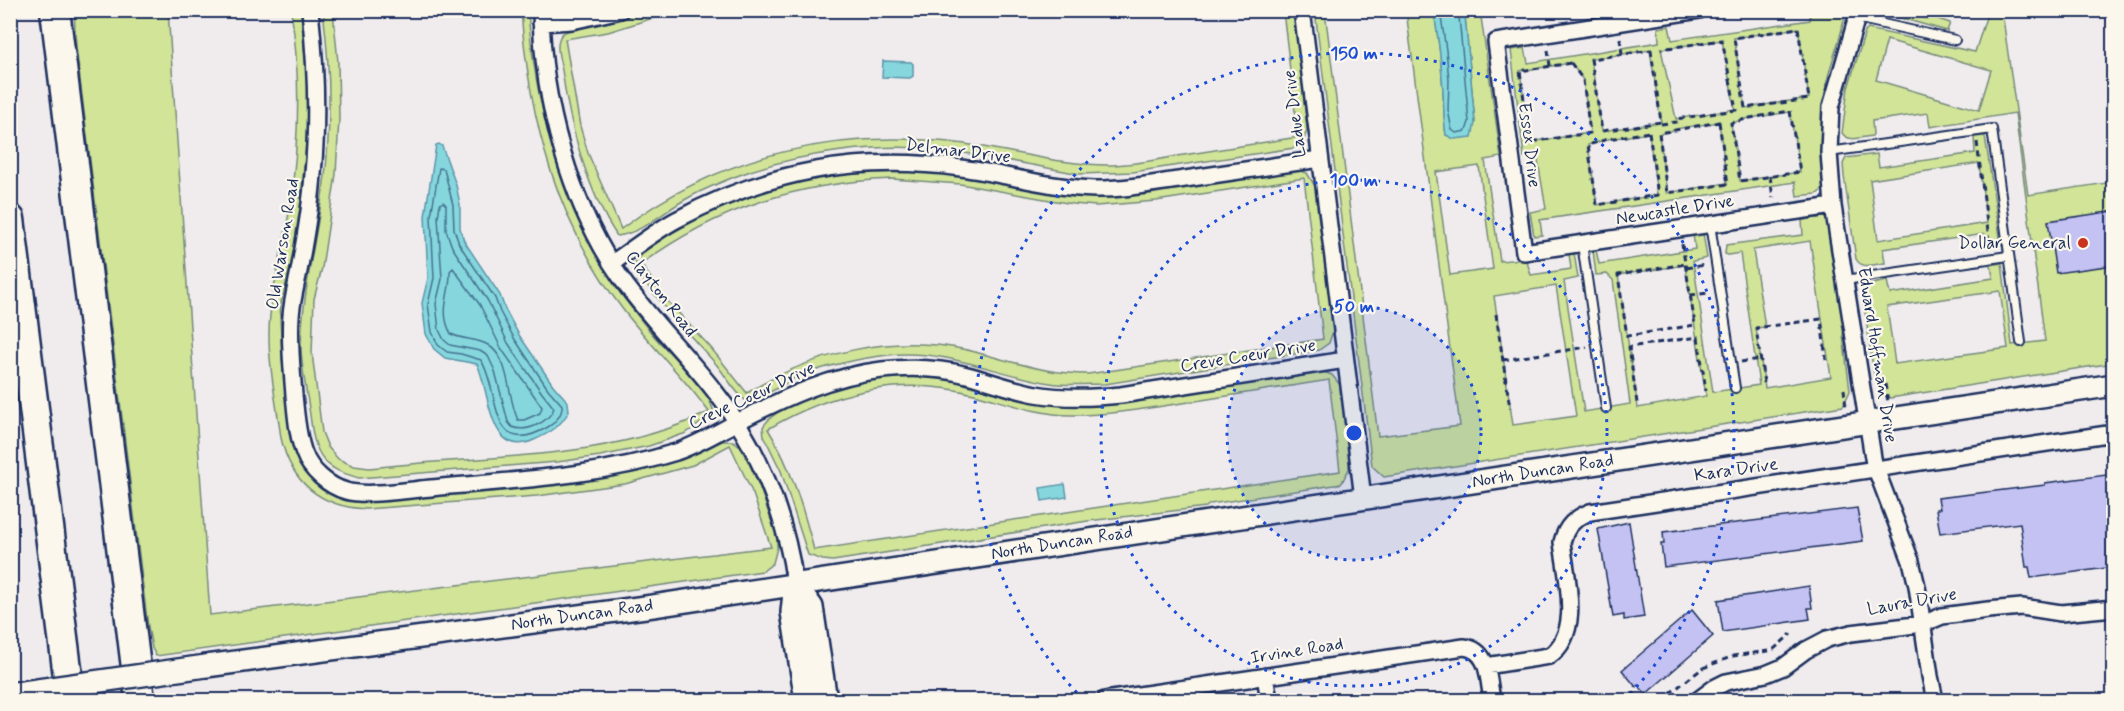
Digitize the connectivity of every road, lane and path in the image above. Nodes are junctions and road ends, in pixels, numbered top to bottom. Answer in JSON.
{"nodes":[{"id":1,"x":55,"y":10,"type":"edge"},
{"id":2,"x":310,"y":10,"type":"edge"},
{"id":3,"x":621,"y":10,"type":"edge"},
{"id":4,"x":1302,"y":10,"type":"edge"},
{"id":5,"x":1699,"y":10,"type":"edge"},
{"id":6,"x":1857,"y":14,"type":"edge"},
{"id":7,"x":541,"y":17,"type":"edge"},
{"id":8,"x":1798,"y":28,"type":"joint"},
{"id":9,"x":1955,"y":40,"type":"dead end"},
{"id":10,"x":1661,"y":49,"type":"dead end"},
{"id":11,"x":1571,"y":63,"type":"joint"},
{"id":12,"x":1676,"y":122,"type":"junction"},
{"id":13,"x":1640,"y":125,"type":"junction"},
{"id":14,"x":1681,"y":128,"type":"junction"},
{"id":15,"x":1975,"y":132,"type":"junction"},
{"id":16,"x":1588,"y":145,"type":"joint"},
{"id":17,"x":1829,"y":153,"type":"junction"},
{"id":18,"x":1320,"y":159,"type":"junction"},
{"id":19,"x":1770,"y":176,"type":"junction"},
{"id":20,"x":1833,"y":206,"type":"junction"},
{"id":21,"x":1776,"y":214,"type":"junction"},
{"id":22,"x":10,"y":219,"type":"edge"},
{"id":23,"x":1710,"y":224,"type":"junction"},
{"id":24,"x":1679,"y":229,"type":"junction"},
{"id":25,"x":1989,"y":240,"type":"dead end"},
{"id":26,"x":1581,"y":244,"type":"junction"},
{"id":27,"x":1524,"y":252,"type":"joint"},
{"id":28,"x":2008,"y":256,"type":"junction"},
{"id":29,"x":612,"y":263,"type":"junction"},
{"id":30,"x":1716,"y":264,"type":"junction"},
{"id":31,"x":1686,"y":266,"type":"junction"},
{"id":32,"x":1845,"y":280,"type":"junction"},
{"id":33,"x":1720,"y":291,"type":"junction"},
{"id":34,"x":1690,"y":295,"type":"junction"},
{"id":35,"x":1496,"y":314,"type":"dead end"},
{"id":36,"x":2021,"y":342,"type":"dead end"},
{"id":37,"x":1597,"y":346,"type":"junction"},
{"id":38,"x":1760,"y":359,"type":"junction"},
{"id":39,"x":1345,"y":360,"type":"junction"},
{"id":40,"x":1503,"y":360,"type":"junction"},
{"id":41,"x":1826,"y":360,"type":"dead end"},
{"id":42,"x":1731,"y":364,"type":"junction"},
{"id":43,"x":1764,"y":383,"type":"dead end"},
{"id":44,"x":2114,"y":385,"type":"edge"},
{"id":45,"x":1735,"y":388,"type":"dead end"},
{"id":46,"x":1706,"y":391,"type":"dead end"},
{"id":47,"x":1637,"y":403,"type":"dead end"},
{"id":48,"x":1510,"y":408,"type":"dead end"},
{"id":49,"x":1606,"y":408,"type":"dead end"},
{"id":50,"x":1868,"y":422,"type":"junction"},
{"id":51,"x":737,"y":423,"type":"junction"},
{"id":52,"x":2114,"y":433,"type":"edge"},
{"id":53,"x":1876,"y":469,"type":"junction"},
{"id":54,"x":321,"y":477,"type":"joint"},
{"id":55,"x":1363,"y":498,"type":"junction"},
{"id":56,"x":795,"y":583,"type":"junction"},
{"id":57,"x":2114,"y":608,"type":"edge"},
{"id":58,"x":1923,"y":624,"type":"junction"},
{"id":59,"x":1791,"y":634,"type":"dead end"},
{"id":60,"x":1486,"y":666,"type":"junction"},
{"id":61,"x":1265,"y":676,"type":"junction"},
{"id":62,"x":13,"y":693,"type":"edge"},
{"id":63,"x":71,"y":700,"type":"edge"},
{"id":64,"x":140,"y":700,"type":"edge"},
{"id":65,"x":806,"y":700,"type":"edge"},
{"id":66,"x":826,"y":700,"type":"edge"},
{"id":67,"x":1105,"y":700,"type":"edge"},
{"id":68,"x":1269,"y":700,"type":"edge"},
{"id":69,"x":1492,"y":700,"type":"edge"},
{"id":70,"x":1661,"y":700,"type":"edge"},
{"id":71,"x":1698,"y":700,"type":"edge"},
{"id":72,"x":1935,"y":700,"type":"edge"}],
"edges":[{"from":1,"to":64,"type":"highway"},
{"from":2,"to":54,"type":"street","name":"Old Warson Road"},
{"from":3,"to":7,"type":"street"},
{"from":4,"to":18,"type":"street","name":"Ladue Drive"},
{"from":5,"to":27,"type":"street","name":"Essex Drive"},
{"from":6,"to":9,"type":"lane"},
{"from":6,"to":17,"type":"street","name":"Edward Hoffman Drive"},
{"from":7,"to":29,"type":"street","name":"Clayton Road"},
{"from":8,"to":8,"type":"path"},
{"from":10,"to":12,"type":"path"},
{"from":11,"to":11,"type":"path"},
{"from":12,"to":13,"type":"path"},
{"from":12,"to":14,"type":"path"},
{"from":13,"to":13,"type":"path"},
{"from":14,"to":14,"type":"path"},
{"from":15,"to":17,"type":"lane"},
{"from":15,"to":25,"type":"path"},
{"from":15,"to":28,"type":"lane"},
{"from":16,"to":16,"type":"path"},
{"from":17,"to":20,"type":"street","name":"Edward Hoffman Drive"},
{"from":18,"to":29,"type":"street","name":"Delmar Drive"},
{"from":18,"to":39,"type":"street","name":"Ladue Drive"},
{"from":19,"to":19,"type":"path"},
{"from":19,"to":21,"type":"path"},
{"from":20,"to":21,"type":"street","name":"Newcastle Drive"},
{"from":20,"to":32,"type":"street","name":"Edward Hoffman Drive"},
{"from":21,"to":23,"type":"street","name":"Newcastle Drive"},
{"from":22,"to":63,"type":"highway"},
{"from":23,"to":24,"type":"street","name":"Newcastle Drive"},
{"from":23,"to":30,"type":"lane"},
{"from":24,"to":26,"type":"street","name":"Newcastle Drive"},
{"from":24,"to":31,"type":"path"},
{"from":26,"to":27,"type":"street","name":"Newcastle Drive"},
{"from":26,"to":37,"type":"lane"},
{"from":28,"to":32,"type":"lane"},
{"from":28,"to":36,"type":"lane"},
{"from":29,"to":51,"type":"street","name":"Clayton Road"},
{"from":30,"to":31,"type":"path"},
{"from":30,"to":33,"type":"lane"},
{"from":31,"to":34,"type":"path"},
{"from":31,"to":34,"type":"path"},
{"from":32,"to":50,"type":"street","name":"Edward Hoffman Drive"},
{"from":33,"to":34,"type":"path"},
{"from":33,"to":42,"type":"lane"},
{"from":35,"to":40,"type":"path"},
{"from":37,"to":40,"type":"path"},
{"from":37,"to":49,"type":"lane"},
{"from":38,"to":41,"type":"path"},
{"from":38,"to":42,"type":"path"},
{"from":38,"to":43,"type":"path"},
{"from":39,"to":51,"type":"street","name":"Creve Coeur Drive"},
{"from":39,"to":55,"type":"street","name":"Ladue Drive"},
{"from":40,"to":48,"type":"path"},
{"from":42,"to":45,"type":"lane"},
{"from":44,"to":50,"type":"main road","name":"North Duncan Road"},
{"from":46,"to":47,"type":"path"},
{"from":50,"to":53,"type":"street","name":"Edward Hoffman Drive"},
{"from":50,"to":55,"type":"main road","name":"North Duncan Road"},
{"from":51,"to":54,"type":"street","name":"Creve Coeur Drive"},
{"from":51,"to":56,"type":"street","name":"Clayton Road"},
{"from":52,"to":53,"type":"street","name":"Kara Drive"},
{"from":53,"to":58,"type":"street","name":"Edward Hoffman Drive"},
{"from":53,"to":60,"type":"street","name":"Kara Drive"},
{"from":55,"to":56,"type":"main road","name":"North Duncan Road"},
{"from":56,"to":62,"type":"main road","name":"North Duncan Road","bridge":true},
{"from":56,"to":65,"type":"main road"},
{"from":56,"to":66,"type":"main road"},
{"from":57,"to":58,"type":"street","name":"Laura Drive"},
{"from":58,"to":71,"type":"street","name":"Laura Drive"},
{"from":58,"to":72,"type":"street","name":"Edward Hoffman Drive"},
{"from":59,"to":70,"type":"path"},
{"from":60,"to":61,"type":"street","name":"Irvine Road"},
{"from":60,"to":69,"type":"street"},
{"from":61,"to":67,"type":"street","name":"Irvine Road"},
{"from":61,"to":68,"type":"street"}]}
